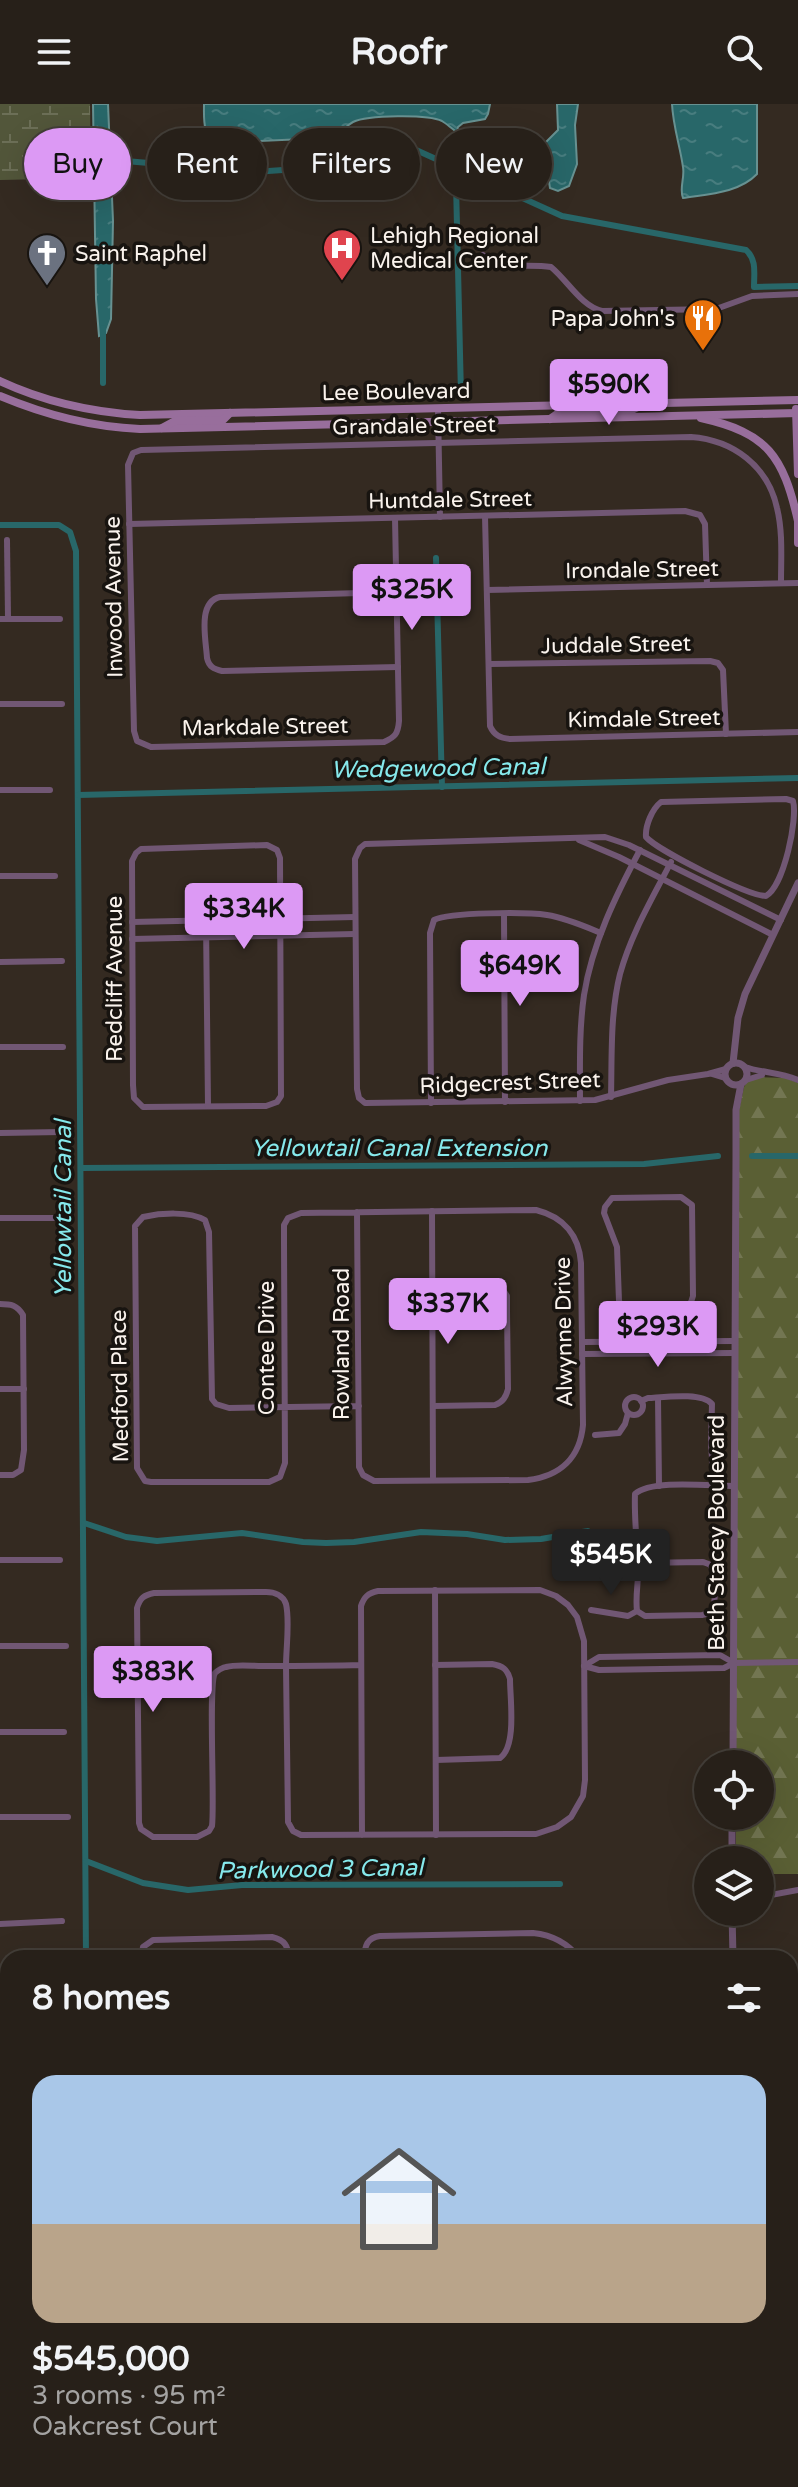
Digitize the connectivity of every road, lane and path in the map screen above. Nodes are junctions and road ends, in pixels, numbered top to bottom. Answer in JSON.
{"nodes":[{"id":1,"x":483,"y":255,"type":"dead end"},
{"id":2,"x":798,"y":294,"type":"edge"},
{"id":3,"x":0,"y":381,"type":"edge"},
{"id":4,"x":0,"y":396,"type":"edge"},
{"id":5,"x":797,"y":400,"type":"edge"},
{"id":6,"x":645,"y":403,"type":"junction"},
{"id":7,"x":438,"y":408,"type":"junction"},
{"id":8,"x":230,"y":413,"type":"junction"},
{"id":9,"x":797,"y":413,"type":"edge"},
{"id":10,"x":672,"y":416,"type":"junction"},
{"id":11,"x":549,"y":420,"type":"junction"},
{"id":12,"x":438,"y":423,"type":"junction"},
{"id":13,"x":162,"y":429,"type":"junction"},
{"id":14,"x":438,"y":443,"type":"junction"},
{"id":15,"x":133,"y":453,"type":"joint"},
{"id":16,"x":798,"y":474,"type":"edge"},
{"id":17,"x":798,"y":505,"type":"edge"},
{"id":18,"x":485,"y":516,"type":"junction"},
{"id":19,"x":440,"y":517,"type":"junction"},
{"id":20,"x":395,"y":518,"type":"junction"},
{"id":21,"x":798,"y":521,"type":"edge"},
{"id":22,"x":129,"y":524,"type":"junction"},
{"id":23,"x":7,"y":540,"type":"dead end"},
{"id":24,"x":798,"y":543,"type":"edge"},
{"id":25,"x":781,"y":583,"type":"junction"},
{"id":26,"x":798,"y":583,"type":"edge"},
{"id":27,"x":707,"y":585,"type":"junction"},
{"id":28,"x":487,"y":590,"type":"junction"},
{"id":29,"x":396,"y":592,"type":"junction"},
{"id":30,"x":4,"y":618,"type":"edge"},
{"id":31,"x":60,"y":619,"type":"dead end"},
{"id":32,"x":489,"y":664,"type":"junction"},
{"id":33,"x":398,"y":667,"type":"junction"},
{"id":34,"x":0,"y":704,"type":"edge"},
{"id":35,"x":62,"y":704,"type":"dead end"},
{"id":36,"x":798,"y":732,"type":"edge"},
{"id":37,"x":726,"y":734,"type":"junction"},
{"id":38,"x":137,"y":741,"type":"joint"},
{"id":39,"x":0,"y":790,"type":"edge"},
{"id":40,"x":50,"y":790,"type":"dead end"},
{"id":41,"x":576,"y":839,"type":"junction"},
{"id":42,"x":640,"y":850,"type":"junction"},
{"id":43,"x":674,"y":855,"type":"junction"},
{"id":44,"x":633,"y":865,"type":"junction"},
{"id":45,"x":669,"y":865,"type":"junction"},
{"id":46,"x":0,"y":876,"type":"edge"},
{"id":47,"x":55,"y":876,"type":"dead end"},
{"id":48,"x":662,"y":878,"type":"junction"},
{"id":49,"x":798,"y":883,"type":"edge"},
{"id":50,"x":747,"y":892,"type":"junction"},
{"id":51,"x":743,"y":902,"type":"junction"},
{"id":52,"x":504,"y":915,"type":"junction"},
{"id":53,"x":355,"y":917,"type":"junction"},
{"id":54,"x":281,"y":920,"type":"junction"},
{"id":55,"x":781,"y":920,"type":"junction"},
{"id":56,"x":206,"y":921,"type":"junction"},
{"id":57,"x":132,"y":922,"type":"junction"},
{"id":58,"x":601,"y":933,"type":"junction"},
{"id":59,"x":355,"y":934,"type":"junction"},
{"id":60,"x":281,"y":935,"type":"junction"},
{"id":61,"x":773,"y":935,"type":"junction"},
{"id":62,"x":206,"y":937,"type":"junction"},
{"id":63,"x":132,"y":939,"type":"junction"},
{"id":64,"x":62,"y":961,"type":"dead end"},
{"id":65,"x":0,"y":962,"type":"edge"},
{"id":66,"x":736,"y":1045,"type":"junction"},
{"id":67,"x":0,"y":1047,"type":"edge"},
{"id":68,"x":63,"y":1047,"type":"dead end"},
{"id":69,"x":744,"y":1066,"type":"junction"},
{"id":70,"x":728,"y":1070,"type":"junction"},
{"id":71,"x":774,"y":1074,"type":"junction"},
{"id":72,"x":798,"y":1080,"type":"edge"},
{"id":73,"x":743,"y":1082,"type":"junction"},
{"id":74,"x":732,"y":1085,"type":"junction"},
{"id":75,"x":611,"y":1097,"type":"junction"},
{"id":76,"x":580,"y":1101,"type":"junction"},
{"id":77,"x":505,"y":1102,"type":"junction"},
{"id":78,"x":431,"y":1103,"type":"junction"},
{"id":79,"x":208,"y":1106,"type":"junction"},
{"id":80,"x":736,"y":1110,"type":"junction"},
{"id":81,"x":62,"y":1132,"type":"dead end"},
{"id":82,"x":0,"y":1133,"type":"edge"},
{"id":83,"x":432,"y":1211,"type":"junction"},
{"id":84,"x":357,"y":1212,"type":"junction"},
{"id":85,"x":0,"y":1218,"type":"edge"},
{"id":86,"x":64,"y":1218,"type":"dead end"},
{"id":87,"x":288,"y":1218,"type":"joint"},
{"id":88,"x":433,"y":1286,"type":"junction"},
{"id":89,"x":0,"y":1304,"type":"edge"},
{"id":90,"x":655,"y":1312,"type":"junction"},
{"id":91,"x":734,"y":1341,"type":"junction"},
{"id":92,"x":582,"y":1342,"type":"junction"},
{"id":93,"x":655,"y":1342,"type":"junction"},
{"id":94,"x":734,"y":1353,"type":"junction"},
{"id":95,"x":582,"y":1354,"type":"junction"},
{"id":96,"x":655,"y":1354,"type":"junction"},
{"id":97,"x":0,"y":1389,"type":"edge"},
{"id":98,"x":24,"y":1389,"type":"junction"},
{"id":99,"x":658,"y":1398,"type":"junction"},
{"id":100,"x":641,"y":1401,"type":"junction"},
{"id":101,"x":359,"y":1406,"type":"junction"},
{"id":102,"x":434,"y":1406,"type":"junction"},
{"id":103,"x":285,"y":1407,"type":"junction"},
{"id":104,"x":628,"y":1413,"type":"junction"},
{"id":105,"x":595,"y":1435,"type":"dead end"},
{"id":106,"x":0,"y":1475,"type":"edge"},
{"id":107,"x":363,"y":1475,"type":"joint"},
{"id":108,"x":280,"y":1477,"type":"joint"},
{"id":109,"x":433,"y":1480,"type":"junction"},
{"id":110,"x":659,"y":1486,"type":"junction"},
{"id":111,"x":714,"y":1486,"type":"junction"},
{"id":112,"x":734,"y":1486,"type":"junction"},
{"id":113,"x":0,"y":1560,"type":"edge"},
{"id":114,"x":60,"y":1560,"type":"dead end"},
{"id":115,"x":638,"y":1563,"type":"junction"},
{"id":116,"x":435,"y":1590,"type":"junction"},
{"id":117,"x":591,"y":1610,"type":"dead end"},
{"id":118,"x":637,"y":1611,"type":"junction"},
{"id":119,"x":0,"y":1646,"type":"edge"},
{"id":120,"x":66,"y":1646,"type":"dead end"},
{"id":121,"x":798,"y":1662,"type":"edge"},
{"id":122,"x":734,"y":1663,"type":"junction"},
{"id":123,"x":361,"y":1665,"type":"junction"},
{"id":124,"x":435,"y":1665,"type":"junction"},
{"id":125,"x":286,"y":1666,"type":"junction"},
{"id":126,"x":584,"y":1666,"type":"junction"},
{"id":127,"x":0,"y":1732,"type":"edge"},
{"id":128,"x":64,"y":1732,"type":"dead end"},
{"id":129,"x":733,"y":1750,"type":"edge"},
{"id":130,"x":436,"y":1760,"type":"junction"},
{"id":131,"x":0,"y":1817,"type":"edge"},
{"id":132,"x":68,"y":1817,"type":"dead end"},
{"id":133,"x":362,"y":1835,"type":"junction"},
{"id":134,"x":436,"y":1835,"type":"junction"},
{"id":135,"x":798,"y":1890,"type":"edge"},
{"id":136,"x":774,"y":1894,"type":"edge"},
{"id":137,"x":62,"y":1921,"type":"dead end"},
{"id":138,"x":0,"y":1924,"type":"edge"},
{"id":139,"x":732,"y":1926,"type":"edge"},
{"id":140,"x":142,"y":1950,"type":"edge"},
{"id":141,"x":288,"y":1950,"type":"edge"},
{"id":142,"x":365,"y":1950,"type":"edge"},
{"id":143,"x":571,"y":1950,"type":"edge"},
{"id":144,"x":733,"y":1950,"type":"edge"},
{"id":145,"x":798,"y":2033,"type":"edge"},
{"id":146,"x":798,"y":2056,"type":"edge"}],
"edges":[{"from":1,"to":2,"type":"street"},
{"from":3,"to":8,"type":"main road","name":"Lee Boulevard"},
{"from":4,"to":13,"type":"main road","name":"Lee Boulevard"},
{"from":5,"to":6,"type":"main road","name":"Lee Boulevard"},
{"from":5,"to":9,"type":"main road"},
{"from":6,"to":7,"type":"main road","name":"Lee Boulevard"},
{"from":6,"to":11,"type":"main road"},
{"from":7,"to":8,"type":"main road","name":"Lee Boulevard"},
{"from":7,"to":12,"type":"street"},
{"from":8,"to":13,"type":"main road"},
{"from":9,"to":10,"type":"main road","name":"Lee Boulevard"},
{"from":9,"to":16,"type":"main road"},
{"from":10,"to":11,"type":"main road","name":"Lee Boulevard"},
{"from":10,"to":21,"type":"main road"},
{"from":11,"to":12,"type":"main road","name":"Lee Boulevard"},
{"from":12,"to":13,"type":"main road","name":"Lee Boulevard"},
{"from":12,"to":14,"type":"street"},
{"from":14,"to":15,"type":"street","name":"Grandale Street"},
{"from":14,"to":19,"type":"street"},
{"from":14,"to":25,"type":"street","name":"Grandale Street"},
{"from":15,"to":22,"type":"street","name":"Inwood Avenue"},
{"from":17,"to":21,"type":"main road"},
{"from":18,"to":19,"type":"street","name":"Huntdale Street"},
{"from":18,"to":27,"type":"street","name":"Huntdale Street"},
{"from":18,"to":28,"type":"street"},
{"from":19,"to":20,"type":"street","name":"Huntdale Street"},
{"from":20,"to":22,"type":"street","name":"Huntdale Street"},
{"from":20,"to":29,"type":"street"},
{"from":21,"to":24,"type":"main road"},
{"from":22,"to":38,"type":"street","name":"Inwood Avenue"},
{"from":23,"to":30,"type":"street"},
{"from":25,"to":26,"type":"street","name":"Irondale Street"},
{"from":25,"to":27,"type":"street","name":"Irondale Street"},
{"from":27,"to":28,"type":"street","name":"Irondale Street"},
{"from":28,"to":32,"type":"street"},
{"from":29,"to":33,"type":"street"},
{"from":29,"to":33,"type":"street"},
{"from":30,"to":31,"type":"street"},
{"from":32,"to":37,"type":"street","name":"Juddale Street"},
{"from":32,"to":37,"type":"street","name":"Kimdale Street"},
{"from":33,"to":38,"type":"street","name":"Markdale Street"},
{"from":34,"to":35,"type":"street"},
{"from":36,"to":37,"type":"street","name":"Kimdale Street"},
{"from":39,"to":40,"type":"street"},
{"from":41,"to":42,"type":"street"},
{"from":41,"to":44,"type":"street"},
{"from":41,"to":53,"type":"street"},
{"from":42,"to":44,"type":"street"},
{"from":42,"to":45,"type":"street"},
{"from":43,"to":45,"type":"street"},
{"from":43,"to":50,"type":"street"},
{"from":43,"to":50,"type":"street"},
{"from":44,"to":48,"type":"street"},
{"from":44,"to":58,"type":"street"},
{"from":45,"to":48,"type":"street"},
{"from":45,"to":51,"type":"street"},
{"from":46,"to":47,"type":"street"},
{"from":48,"to":61,"type":"street"},
{"from":48,"to":75,"type":"street"},
{"from":49,"to":55,"type":"street"},
{"from":50,"to":51,"type":"street"},
{"from":51,"to":55,"type":"street"},
{"from":52,"to":58,"type":"street"},
{"from":52,"to":77,"type":"street"},
{"from":52,"to":78,"type":"street"},
{"from":53,"to":54,"type":"street"},
{"from":53,"to":59,"type":"street"},
{"from":54,"to":56,"type":"street"},
{"from":54,"to":57,"type":"street","name":"Redcliff Avenue"},
{"from":54,"to":60,"type":"street"},
{"from":55,"to":61,"type":"street"},
{"from":56,"to":57,"type":"street"},
{"from":56,"to":62,"type":"street"},
{"from":57,"to":63,"type":"street","name":"Redcliff Avenue"},
{"from":58,"to":76,"type":"street"},
{"from":59,"to":60,"type":"street"},
{"from":59,"to":78,"type":"street","name":"Ridgecrest Street"},
{"from":60,"to":62,"type":"street"},
{"from":60,"to":79,"type":"street"},
{"from":61,"to":66,"type":"street"},
{"from":62,"to":63,"type":"street"},
{"from":62,"to":79,"type":"street"},
{"from":63,"to":79,"type":"street","name":"Redcliff Avenue"},
{"from":64,"to":65,"type":"street"},
{"from":66,"to":69,"type":"street"},
{"from":66,"to":70,"type":"street"},
{"from":67,"to":68,"type":"street"},
{"from":69,"to":70,"type":"street"},
{"from":69,"to":71,"type":"street"},
{"from":69,"to":73,"type":"street","name":"Beth Stacey Boulevard"},
{"from":70,"to":74,"type":"street"},
{"from":70,"to":75,"type":"street","name":"Ridgecrest Street"},
{"from":71,"to":72,"type":"street"},
{"from":71,"to":73,"type":"street"},
{"from":73,"to":74,"type":"street"},
{"from":73,"to":80,"type":"street","name":"Beth Stacey Boulevard"},
{"from":74,"to":80,"type":"street","name":"Beth Stacey Boulevard"},
{"from":75,"to":76,"type":"street","name":"Ridgecrest Street"},
{"from":76,"to":77,"type":"street","name":"Ridgecrest Street"},
{"from":77,"to":78,"type":"street","name":"Ridgecrest Street"},
{"from":80,"to":91,"type":"street","name":"Beth Stacey Boulevard"},
{"from":81,"to":82,"type":"street"},
{"from":83,"to":84,"type":"street","name":"Alwynne Drive"},
{"from":83,"to":88,"type":"street"},
{"from":83,"to":92,"type":"street","name":"Alwynne Drive"},
{"from":84,"to":87,"type":"street","name":"Alwynne Drive"},
{"from":84,"to":101,"type":"street","name":"Rowland Road"},
{"from":85,"to":86,"type":"street"},
{"from":87,"to":103,"type":"street","name":"Contee Drive"},
{"from":88,"to":102,"type":"street"},
{"from":88,"to":102,"type":"street"},
{"from":89,"to":98,"type":"street"},
{"from":90,"to":90,"type":"street"},
{"from":90,"to":93,"type":"street"},
{"from":91,"to":93,"type":"street"},
{"from":91,"to":94,"type":"street","name":"Beth Stacey Boulevard"},
{"from":92,"to":93,"type":"street"},
{"from":92,"to":95,"type":"street","name":"Alwynne Drive"},
{"from":93,"to":96,"type":"street"},
{"from":94,"to":96,"type":"street"},
{"from":94,"to":112,"type":"street","name":"Beth Stacey Boulevard"},
{"from":95,"to":96,"type":"street"},
{"from":95,"to":109,"type":"street","name":"Alwynne Drive"},
{"from":97,"to":98,"type":"street"},
{"from":98,"to":106,"type":"street"},
{"from":99,"to":100,"type":"street"},
{"from":99,"to":110,"type":"street"},
{"from":99,"to":111,"type":"street"},
{"from":100,"to":104,"type":"street"},
{"from":100,"to":104,"type":"street"},
{"from":101,"to":103,"type":"street"},
{"from":101,"to":107,"type":"street","name":"Rowland Road"},
{"from":102,"to":109,"type":"street"},
{"from":103,"to":108,"type":"street","name":"Contee Drive"},
{"from":103,"to":108,"type":"street","name":"Medford Place"},
{"from":104,"to":105,"type":"street"},
{"from":107,"to":109,"type":"street","name":"Alwynne Drive"},
{"from":110,"to":111,"type":"street"},
{"from":110,"to":115,"type":"street"},
{"from":111,"to":112,"type":"street"},
{"from":112,"to":122,"type":"street","name":"Beth Stacey Boulevard"},
{"from":113,"to":114,"type":"street"},
{"from":115,"to":118,"type":"street"},
{"from":115,"to":118,"type":"street"},
{"from":116,"to":123,"type":"street"},
{"from":116,"to":124,"type":"street"},
{"from":116,"to":126,"type":"street"},
{"from":117,"to":118,"type":"street"},
{"from":119,"to":120,"type":"street"},
{"from":121,"to":122,"type":"street"},
{"from":122,"to":126,"type":"street"},
{"from":122,"to":126,"type":"street"},
{"from":122,"to":129,"type":"street","name":"Beth Stacey Boulevard"},
{"from":123,"to":125,"type":"street"},
{"from":123,"to":133,"type":"street"},
{"from":124,"to":130,"type":"street"},
{"from":124,"to":130,"type":"street"},
{"from":125,"to":125,"type":"street"},
{"from":125,"to":133,"type":"street"},
{"from":126,"to":134,"type":"street"},
{"from":127,"to":128,"type":"street"},
{"from":130,"to":134,"type":"street"},
{"from":131,"to":132,"type":"street"},
{"from":133,"to":134,"type":"street"},
{"from":135,"to":136,"type":"street"},
{"from":137,"to":138,"type":"street"},
{"from":139,"to":144,"type":"street"},
{"from":140,"to":141,"type":"street"},
{"from":142,"to":143,"type":"street"},
{"from":145,"to":146,"type":"street"}]}
